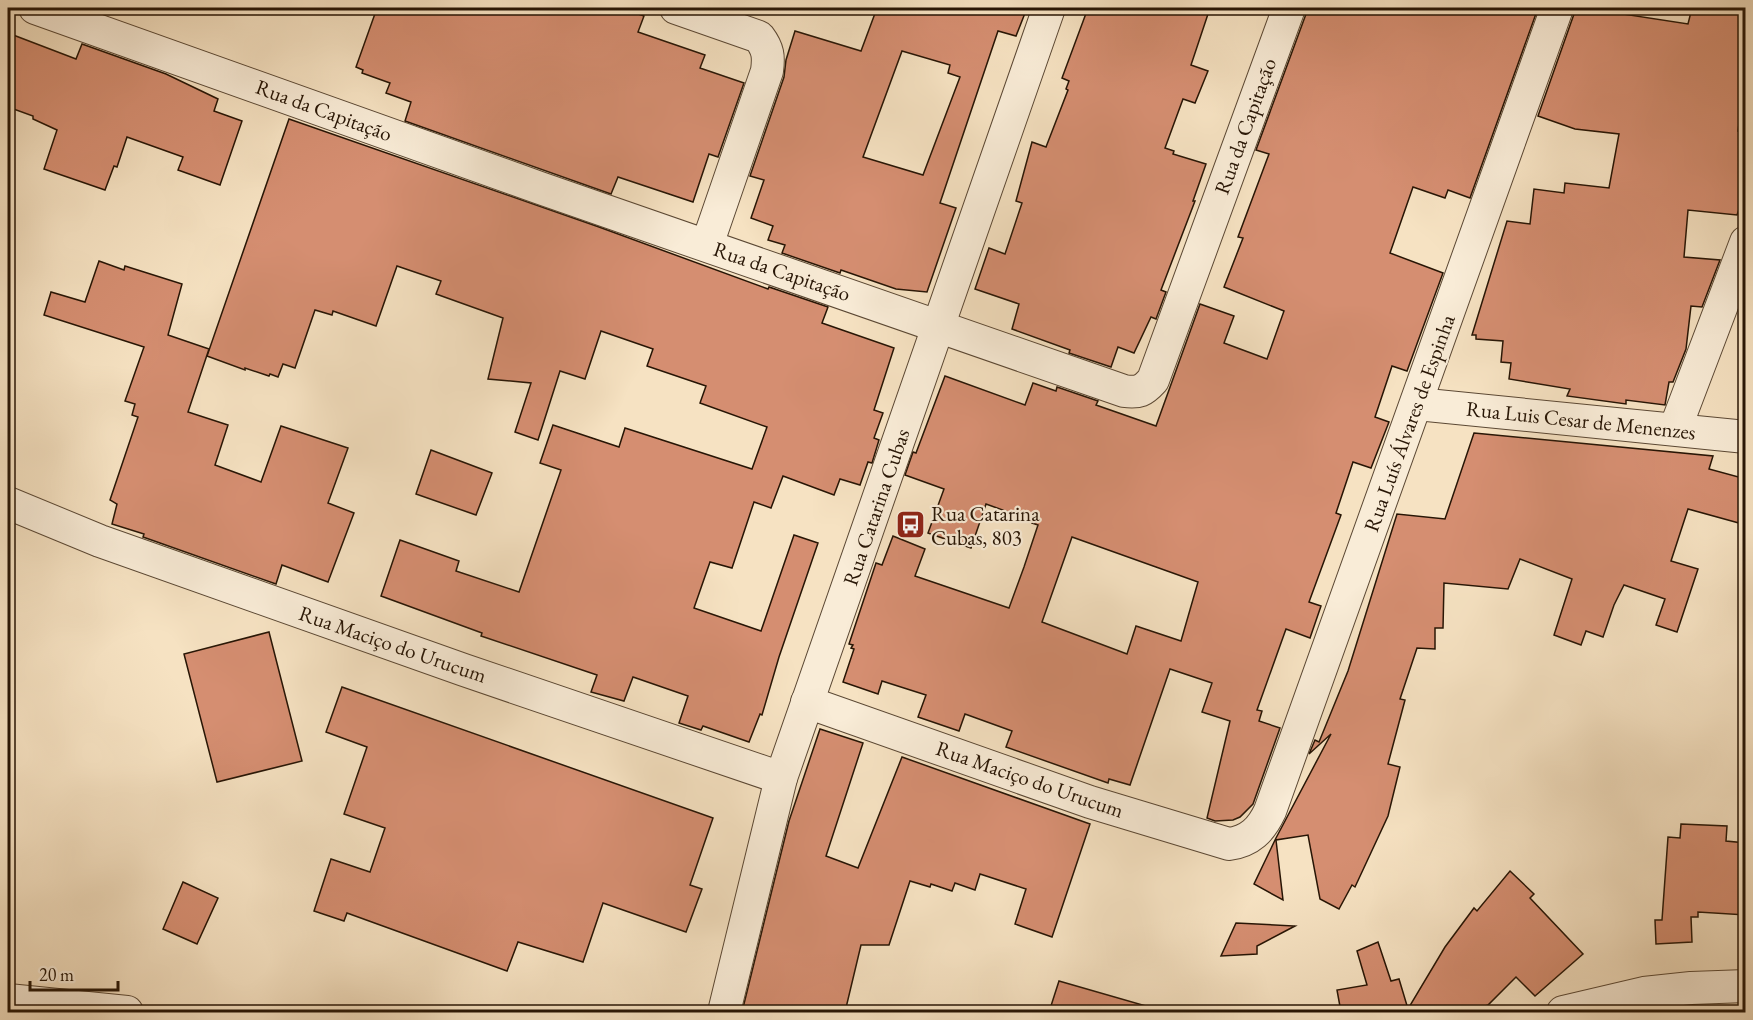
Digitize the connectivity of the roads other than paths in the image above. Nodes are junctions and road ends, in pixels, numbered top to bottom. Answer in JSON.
{"nodes":[{"id":1,"x":35,"y":8,"type":"edge"},
{"id":2,"x":676,"y":8,"type":"edge"},
{"id":3,"x":1049,"y":8,"type":"edge"},
{"id":4,"x":1289,"y":8,"type":"edge"},
{"id":5,"x":1557,"y":8,"type":"edge"},
{"id":6,"x":1746,"y":242,"type":"edge"},
{"id":7,"x":707,"y":245,"type":"junction"},
{"id":8,"x":938,"y":325,"type":"junction"},
{"id":9,"x":1417,"y":404,"type":"junction"},
{"id":10,"x":1675,"y":429,"type":"junction"},
{"id":11,"x":1746,"y":437,"type":"edge"},
{"id":12,"x":8,"y":503,"type":"edge"},
{"id":13,"x":807,"y":702,"type":"junction"},
{"id":14,"x":781,"y":778,"type":"junction"},
{"id":15,"x":1253,"y":835,"type":"joint"},
{"id":16,"x":1746,"y":986,"type":"edge"},
{"id":17,"x":8,"y":1000,"type":"edge"},
{"id":18,"x":127,"y":1012,"type":"edge"},
{"id":19,"x":724,"y":1012,"type":"edge"},
{"id":20,"x":1564,"y":1012,"type":"edge"}],
"edges":[{"from":1,"to":7,"type":"street","name":"Rua da Capitação"},
{"from":2,"to":7,"type":"street"},
{"from":3,"to":8,"type":"street","name":"Rua Catarina Cubas"},
{"from":4,"to":8,"type":"street","name":"Rua da Capitação"},
{"from":5,"to":9,"type":"street","name":"Rua Luís Álvares de Espinha"},
{"from":6,"to":10,"type":"street"},
{"from":7,"to":8,"type":"street","name":"Rua da Capitação"},
{"from":8,"to":13,"type":"street","name":"Rua Catarina Cubas"},
{"from":9,"to":10,"type":"street","name":"Rua Luis Cesar de Menenzes"},
{"from":9,"to":15,"type":"street","name":"Rua Luís Álvares de Espinha"},
{"from":10,"to":11,"type":"street","name":"Rua Luis Cesar de Menenzes"},
{"from":12,"to":14,"type":"street","name":"Rua Maciço do Urucum"},
{"from":13,"to":14,"type":"street","name":"Rua Catarina Cubas"},
{"from":13,"to":15,"type":"street","name":"Rua Maciço do Urucum"},
{"from":14,"to":19,"type":"street","name":"Rua Catarina Cubas"},
{"from":16,"to":20,"type":"street"},
{"from":17,"to":18,"type":"street"}]}
